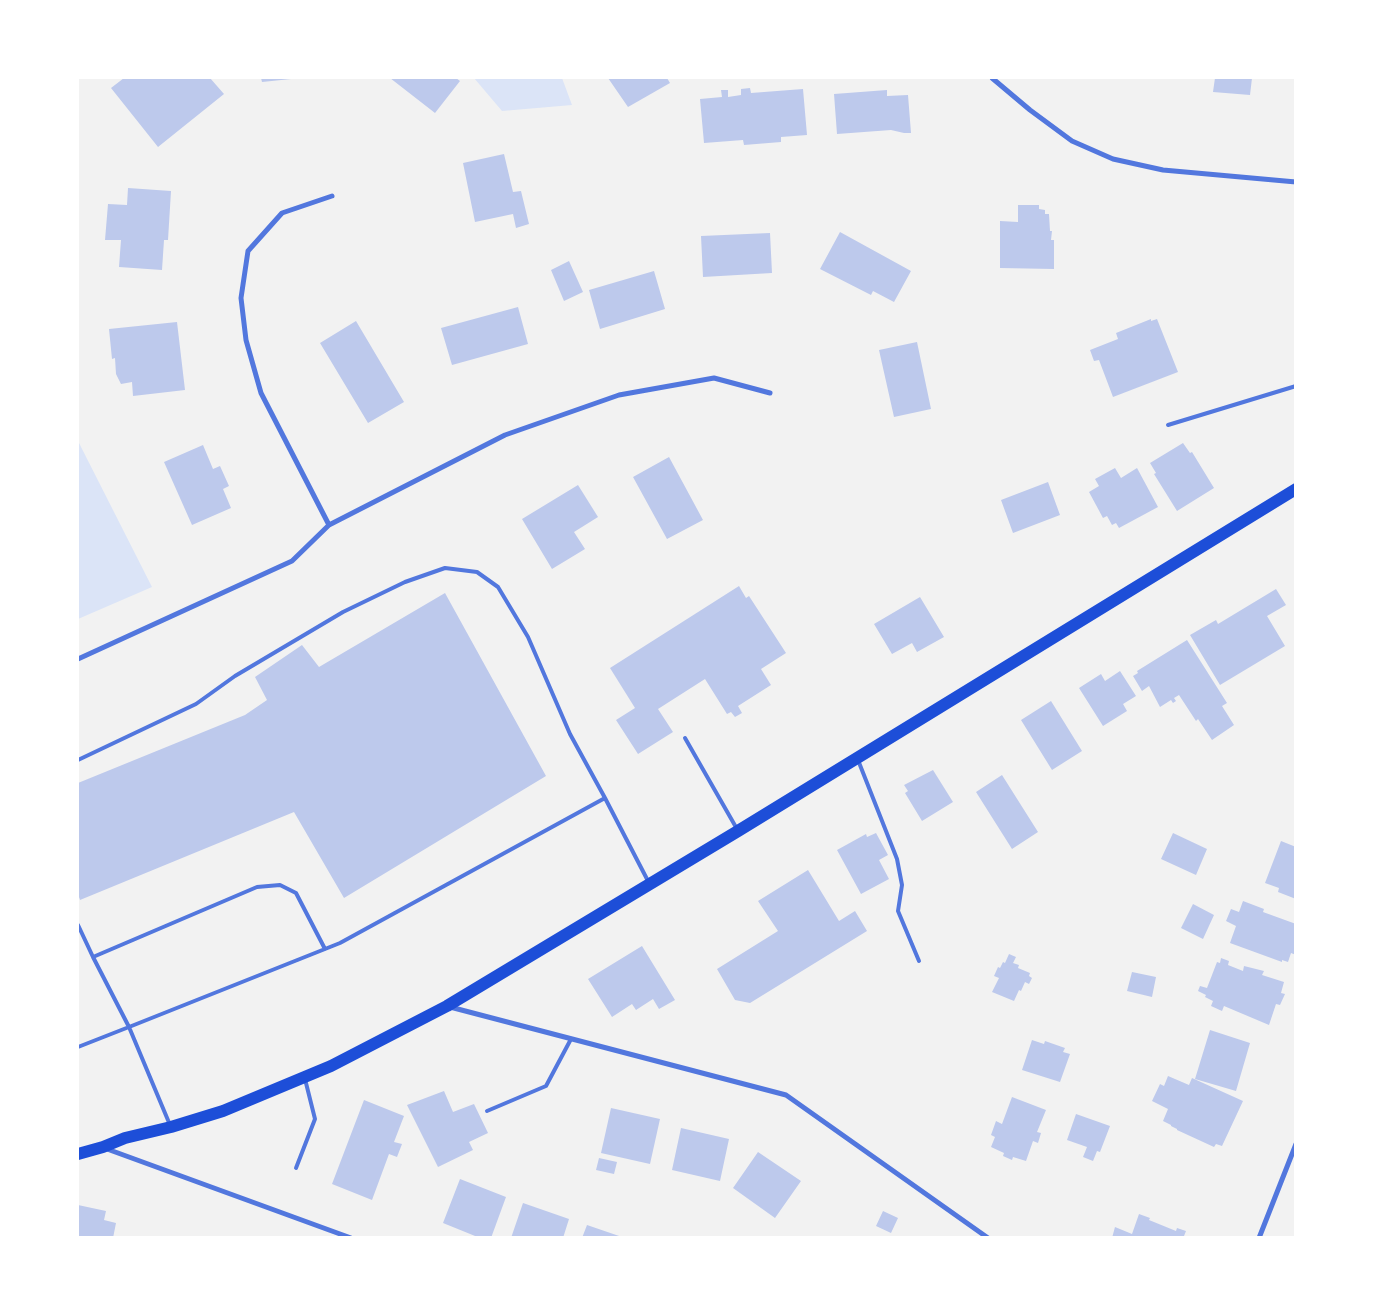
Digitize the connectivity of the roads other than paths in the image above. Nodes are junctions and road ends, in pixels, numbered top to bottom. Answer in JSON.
{"nodes":[{"id":1,"x":992,"y":78,"type":"edge"},
{"id":2,"x":1296,"y":182,"type":"edge"},
{"id":3,"x":332,"y":196,"type":"dead end"},
{"id":4,"x":1296,"y":386,"type":"edge"},
{"id":5,"x":770,"y":393,"type":"dead end"},
{"id":6,"x":1168,"y":425,"type":"dead end"},
{"id":7,"x":1296,"y":489,"type":"edge"},
{"id":8,"x":329,"y":525,"type":"junction"},
{"id":9,"x":78,"y":660,"type":"edge"},
{"id":10,"x":685,"y":738,"type":"dead end"},
{"id":11,"x":857,"y":758,"type":"junction"},
{"id":12,"x":78,"y":760,"type":"edge"},
{"id":13,"x":605,"y":798,"type":"junction"},
{"id":14,"x":738,"y":830,"type":"junction"},
{"id":15,"x":648,"y":883,"type":"junction"},
{"id":16,"x":78,"y":925,"type":"edge"},
{"id":17,"x":325,"y":949,"type":"junction"},
{"id":18,"x":92,"y":957,"type":"junction"},
{"id":19,"x":919,"y":960,"type":"dead end"},
{"id":20,"x":447,"y":1006,"type":"junction"},
{"id":21,"x":129,"y":1027,"type":"junction"},
{"id":22,"x":571,"y":1039,"type":"junction"},
{"id":23,"x":78,"y":1047,"type":"edge"},
{"id":24,"x":304,"y":1077,"type":"junction"},
{"id":25,"x":487,"y":1111,"type":"dead end"},
{"id":26,"x":170,"y":1127,"type":"junction"},
{"id":27,"x":1296,"y":1144,"type":"edge"},
{"id":28,"x":103,"y":1147,"type":"junction"},
{"id":29,"x":78,"y":1154,"type":"edge"},
{"id":30,"x":296,"y":1168,"type":"dead end"},
{"id":31,"x":351,"y":1238,"type":"edge"},
{"id":32,"x":988,"y":1238,"type":"edge"},
{"id":33,"x":1259,"y":1238,"type":"edge"}],
"edges":[{"from":1,"to":2,"type":"street"},
{"from":3,"to":8,"type":"street"},
{"from":4,"to":6,"type":"lane"},
{"from":5,"to":8,"type":"street"},
{"from":7,"to":11,"type":"main road"},
{"from":8,"to":9,"type":"street"},
{"from":10,"to":14,"type":"lane"},
{"from":11,"to":14,"type":"main road"},
{"from":11,"to":19,"type":"lane"},
{"from":12,"to":13,"type":"lane"},
{"from":13,"to":15,"type":"lane"},
{"from":13,"to":17,"type":"lane"},
{"from":14,"to":15,"type":"main road"},
{"from":15,"to":20,"type":"main road"},
{"from":16,"to":18,"type":"lane"},
{"from":17,"to":18,"type":"lane"},
{"from":17,"to":21,"type":"lane"},
{"from":18,"to":21,"type":"lane"},
{"from":20,"to":22,"type":"street"},
{"from":20,"to":24,"type":"main road"},
{"from":21,"to":23,"type":"lane"},
{"from":21,"to":26,"type":"lane"},
{"from":22,"to":25,"type":"lane"},
{"from":22,"to":32,"type":"street"},
{"from":24,"to":26,"type":"main road"},
{"from":24,"to":30,"type":"lane"},
{"from":26,"to":28,"type":"main road"},
{"from":27,"to":33,"type":"street"},
{"from":28,"to":29,"type":"main road"},
{"from":28,"to":31,"type":"street"}]}
